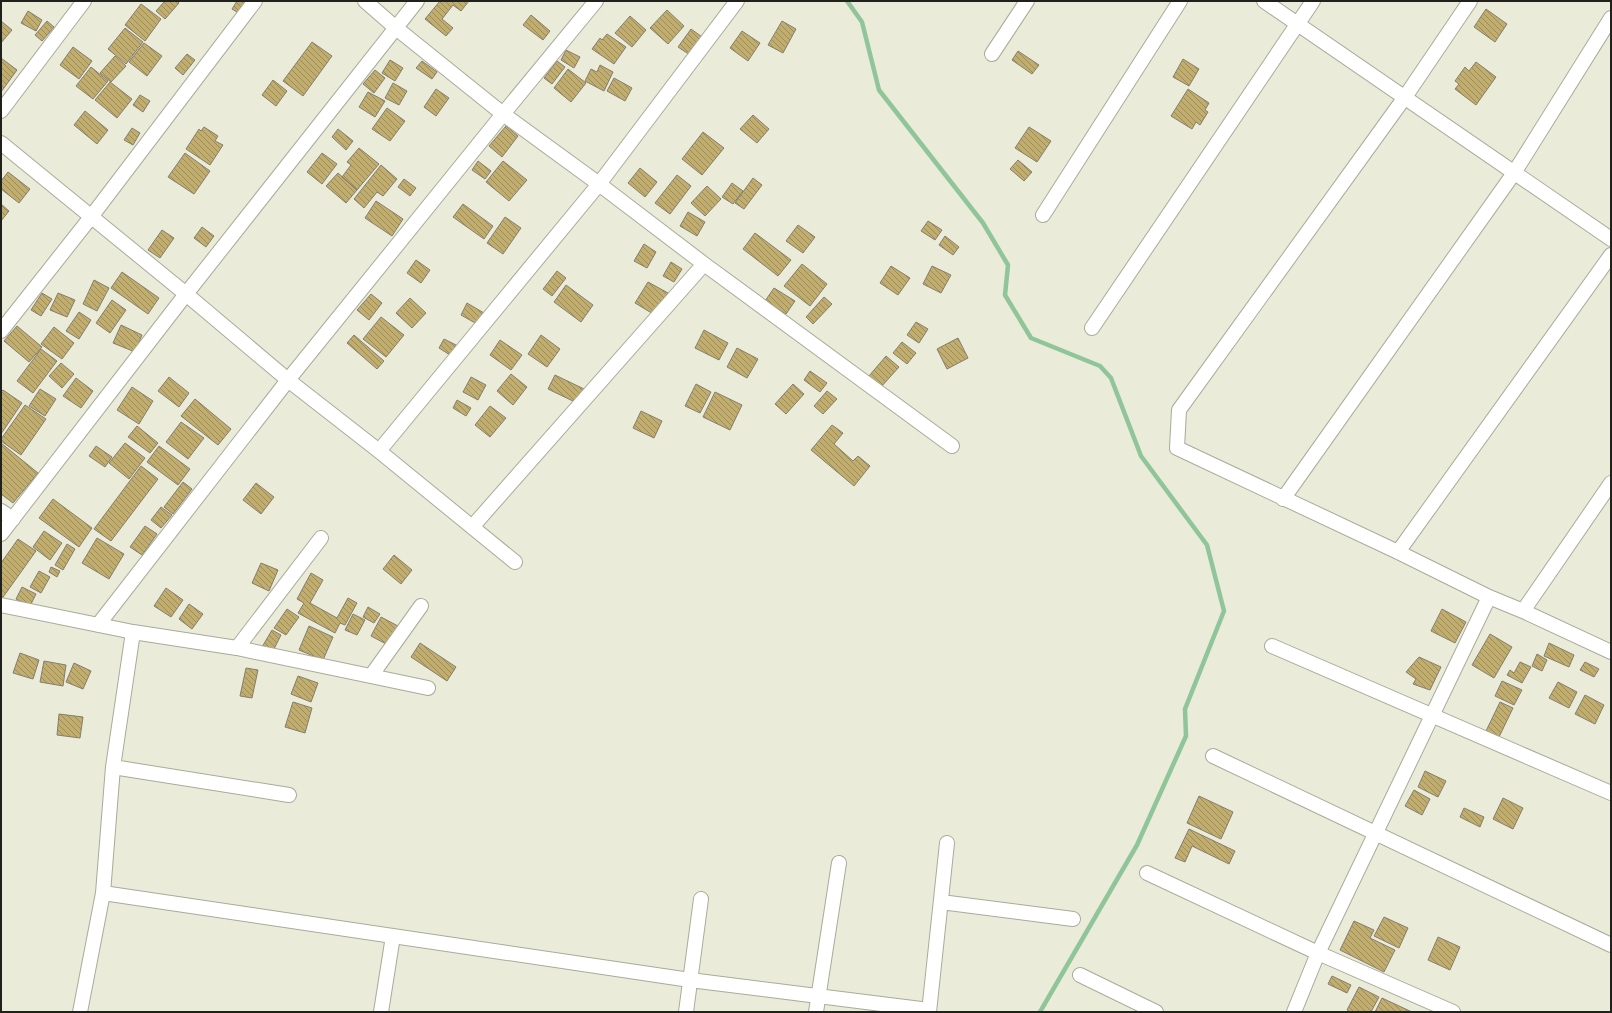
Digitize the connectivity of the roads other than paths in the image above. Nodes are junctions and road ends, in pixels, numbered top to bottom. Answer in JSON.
{"nodes":[{"id":1,"x":84,"y":1,"type":"edge"},
{"id":2,"x":255,"y":1,"type":"edge"},
{"id":3,"x":365,"y":1,"type":"edge"},
{"id":4,"x":417,"y":1,"type":"edge"},
{"id":5,"x":596,"y":1,"type":"edge"},
{"id":6,"x":737,"y":1,"type":"edge"},
{"id":7,"x":1027,"y":1,"type":"edge"},
{"id":8,"x":1180,"y":1,"type":"edge"},
{"id":9,"x":1264,"y":1,"type":"edge"},
{"id":10,"x":1313,"y":1,"type":"edge"},
{"id":11,"x":1470,"y":1,"type":"edge"},
{"id":12,"x":1611,"y":18,"type":"edge"},
{"id":13,"x":1298,"y":24,"type":"junction"},
{"id":14,"x":396,"y":28,"type":"junction"},
{"id":15,"x":992,"y":54,"type":"dead end"},
{"id":16,"x":1405,"y":98,"type":"junction"},
{"id":17,"x":1,"y":111,"type":"edge"},
{"id":18,"x":502,"y":114,"type":"junction"},
{"id":19,"x":1,"y":143,"type":"edge"},
{"id":20,"x":1514,"y":173,"type":"junction"},
{"id":21,"x":599,"y":184,"type":"junction"},
{"id":22,"x":1043,"y":215,"type":"dead end"},
{"id":23,"x":91,"y":217,"type":"junction"},
{"id":24,"x":1611,"y":239,"type":"edge"},
{"id":25,"x":1611,"y":255,"type":"edge"},
{"id":26,"x":704,"y":264,"type":"junction"},
{"id":27,"x":186,"y":294,"type":"junction"},
{"id":28,"x":1092,"y":328,"type":"dead end"},
{"id":29,"x":1,"y":331,"type":"edge"},
{"id":30,"x":288,"y":380,"type":"junction"},
{"id":31,"x":952,"y":446,"type":"dead end"},
{"id":32,"x":378,"y":451,"type":"junction"},
{"id":33,"x":1611,"y":483,"type":"edge"},
{"id":34,"x":1283,"y":499,"type":"junction"},
{"id":35,"x":7,"y":515,"type":"edge"},
{"id":36,"x":472,"y":527,"type":"junction"},
{"id":37,"x":1,"y":534,"type":"edge"},
{"id":38,"x":321,"y":538,"type":"dead end"},
{"id":39,"x":1398,"y":552,"type":"junction"},
{"id":40,"x":515,"y":562,"type":"dead end"},
{"id":41,"x":1489,"y":597,"type":"junction"},
{"id":42,"x":1,"y":606,"type":"edge"},
{"id":43,"x":421,"y":606,"type":"dead end"},
{"id":44,"x":1523,"y":611,"type":"junction"},
{"id":45,"x":98,"y":625,"type":"junction"},
{"id":46,"x":133,"y":632,"type":"junction"},
{"id":47,"x":1272,"y":646,"type":"dead end"},
{"id":48,"x":237,"y":648,"type":"junction"},
{"id":49,"x":1611,"y":652,"type":"edge"},
{"id":50,"x":371,"y":676,"type":"junction"},
{"id":51,"x":428,"y":688,"type":"dead end"},
{"id":52,"x":1432,"y":715,"type":"junction"},
{"id":53,"x":1213,"y":756,"type":"dead end"},
{"id":54,"x":113,"y":767,"type":"junction"},
{"id":55,"x":1611,"y":793,"type":"edge"},
{"id":56,"x":289,"y":795,"type":"dead end"},
{"id":57,"x":1375,"y":833,"type":"junction"},
{"id":58,"x":947,"y":843,"type":"dead end"},
{"id":59,"x":839,"y":863,"type":"dead end"},
{"id":60,"x":1147,"y":873,"type":"dead end"},
{"id":61,"x":103,"y":893,"type":"junction"},
{"id":62,"x":701,"y":899,"type":"dead end"},
{"id":63,"x":940,"y":902,"type":"junction"},
{"id":64,"x":1073,"y":919,"type":"dead end"},
{"id":65,"x":393,"y":936,"type":"junction"},
{"id":66,"x":1611,"y":945,"type":"edge"},
{"id":67,"x":1318,"y":953,"type":"junction"},
{"id":68,"x":1080,"y":975,"type":"dead end"},
{"id":69,"x":690,"y":980,"type":"junction"},
{"id":70,"x":818,"y":997,"type":"junction"},
{"id":71,"x":929,"y":1011,"type":"edge"},
{"id":72,"x":80,"y":1012,"type":"edge"},
{"id":73,"x":381,"y":1012,"type":"edge"},
{"id":74,"x":686,"y":1012,"type":"edge"},
{"id":75,"x":816,"y":1012,"type":"edge"},
{"id":76,"x":1156,"y":1012,"type":"edge"},
{"id":77,"x":1294,"y":1012,"type":"edge"},
{"id":78,"x":1453,"y":1012,"type":"edge"}],
"edges":[{"from":1,"to":17,"type":"street"},
{"from":2,"to":23,"type":"street"},
{"from":3,"to":14,"type":"street"},
{"from":4,"to":14,"type":"street"},
{"from":5,"to":18,"type":"street"},
{"from":6,"to":21,"type":"street"},
{"from":7,"to":15,"type":"street"},
{"from":8,"to":22,"type":"street"},
{"from":9,"to":13,"type":"street"},
{"from":10,"to":13,"type":"street"},
{"from":11,"to":16,"type":"street"},
{"from":12,"to":20,"type":"street"},
{"from":13,"to":16,"type":"street"},
{"from":13,"to":28,"type":"street"},
{"from":14,"to":18,"type":"street"},
{"from":14,"to":27,"type":"street"},
{"from":16,"to":20,"type":"street"},
{"from":16,"to":34,"type":"street"},
{"from":18,"to":21,"type":"street"},
{"from":18,"to":30,"type":"street"},
{"from":19,"to":23,"type":"street"},
{"from":20,"to":24,"type":"street"},
{"from":20,"to":34,"type":"street"},
{"from":21,"to":26,"type":"street"},
{"from":21,"to":32,"type":"street"},
{"from":23,"to":27,"type":"street"},
{"from":23,"to":29,"type":"street"},
{"from":25,"to":39,"type":"street"},
{"from":26,"to":31,"type":"street"},
{"from":26,"to":36,"type":"street"},
{"from":27,"to":30,"type":"street"},
{"from":27,"to":35,"type":"street"},
{"from":30,"to":32,"type":"street"},
{"from":30,"to":45,"type":"street"},
{"from":32,"to":36,"type":"street"},
{"from":33,"to":44,"type":"street"},
{"from":34,"to":39,"type":"street"},
{"from":35,"to":37,"type":"street"},
{"from":36,"to":40,"type":"street"},
{"from":38,"to":48,"type":"street"},
{"from":39,"to":41,"type":"street"},
{"from":41,"to":44,"type":"street"},
{"from":41,"to":52,"type":"street"},
{"from":42,"to":45,"type":"street"},
{"from":43,"to":50,"type":"street"},
{"from":44,"to":49,"type":"street"},
{"from":45,"to":46,"type":"street"},
{"from":46,"to":48,"type":"street"},
{"from":46,"to":54,"type":"street"},
{"from":47,"to":52,"type":"street"},
{"from":48,"to":50,"type":"street"},
{"from":50,"to":51,"type":"street"},
{"from":52,"to":55,"type":"street"},
{"from":52,"to":57,"type":"street"},
{"from":53,"to":57,"type":"street"},
{"from":54,"to":56,"type":"street"},
{"from":54,"to":61,"type":"street"},
{"from":57,"to":66,"type":"street"},
{"from":57,"to":67,"type":"street"},
{"from":58,"to":63,"type":"street"},
{"from":59,"to":70,"type":"street"},
{"from":60,"to":67,"type":"street"},
{"from":61,"to":65,"type":"street"},
{"from":61,"to":72,"type":"street"},
{"from":62,"to":69,"type":"street"},
{"from":63,"to":64,"type":"street"},
{"from":63,"to":71,"type":"street"},
{"from":65,"to":69,"type":"street"},
{"from":65,"to":73,"type":"street"},
{"from":67,"to":77,"type":"street"},
{"from":67,"to":78,"type":"street"},
{"from":68,"to":76,"type":"street"},
{"from":69,"to":70,"type":"street"},
{"from":69,"to":74,"type":"street"},
{"from":70,"to":71,"type":"street"},
{"from":70,"to":75,"type":"street"}]}
